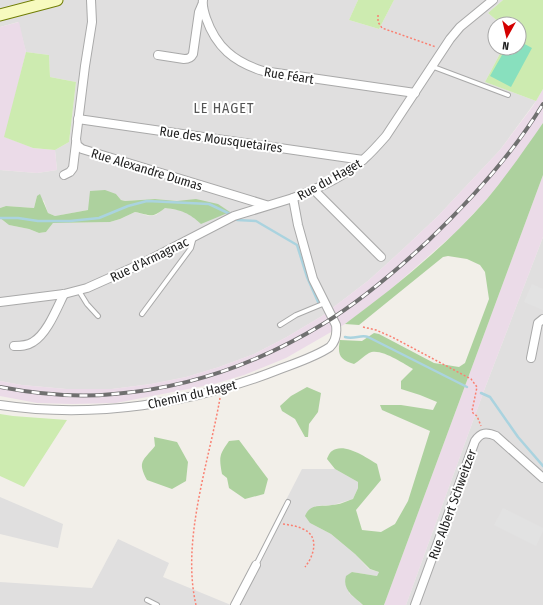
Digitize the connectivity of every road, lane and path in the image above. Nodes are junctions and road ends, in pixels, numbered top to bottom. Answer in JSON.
{"nodes":[{"id":1,"x":57,"y":0,"type":"edge"},
{"id":2,"x":92,"y":0,"type":"edge"},
{"id":3,"x":493,"y":0,"type":"edge"},
{"id":4,"x":202,"y":2,"type":"edge"},
{"id":5,"x":0,"y":15,"type":"edge"},
{"id":6,"x":378,"y":15,"type":"dead end"},
{"id":7,"x":442,"y":49,"type":"junction"},
{"id":8,"x":158,"y":55,"type":"dead end"},
{"id":9,"x":431,"y":66,"type":"junction"},
{"id":10,"x":415,"y":93,"type":"junction"},
{"id":11,"x":508,"y":95,"type":"dead end"},
{"id":12,"x":78,"y":119,"type":"junction"},
{"id":13,"x":76,"y":143,"type":"junction"},
{"id":14,"x":364,"y":160,"type":"junction"},
{"id":15,"x":64,"y":175,"type":"dead end"},
{"id":16,"x":314,"y":190,"type":"junction"},
{"id":17,"x":293,"y":198,"type":"junction"},
{"id":18,"x":266,"y":205,"type":"junction"},
{"id":19,"x":195,"y":236,"type":"junction"},
{"id":20,"x":381,"y":257,"type":"dead end"},
{"id":21,"x":79,"y":290,"type":"junction"},
{"id":22,"x":64,"y":294,"type":"junction"},
{"id":23,"x":0,"y":302,"type":"edge"},
{"id":24,"x":325,"y":304,"type":"junction"},
{"id":25,"x":142,"y":314,"type":"dead end"},
{"id":26,"x":98,"y":316,"type":"dead end"},
{"id":27,"x":543,"y":319,"type":"edge"},
{"id":28,"x":280,"y":325,"type":"dead end"},
{"id":29,"x":363,"y":327,"type":"dead end"},
{"id":30,"x":14,"y":346,"type":"dead end"},
{"id":31,"x":531,"y":358,"type":"dead end"},
{"id":32,"x":222,"y":389,"type":"junction"},
{"id":33,"x":0,"y":405,"type":"edge"},
{"id":34,"x":484,"y":433,"type":"junction"},
{"id":35,"x":543,"y":478,"type":"edge"},
{"id":36,"x":288,"y":502,"type":"dead end"},
{"id":37,"x":278,"y":522,"type":"junction"},
{"id":38,"x":256,"y":565,"type":"joint"},
{"id":39,"x":305,"y":568,"type":"dead end"},
{"id":40,"x":147,"y":600,"type":"dead end"},
{"id":41,"x":157,"y":605,"type":"edge"},
{"id":42,"x":196,"y":605,"type":"edge"},
{"id":43,"x":235,"y":605,"type":"edge"},
{"id":44,"x":415,"y":605,"type":"edge"}],
"edges":[{"from":1,"to":5,"type":"main road"},
{"from":2,"to":12,"type":"street","name":"Rue Alexandre Dumas"},
{"from":3,"to":7,"type":"street","name":"Rue du Haget"},
{"from":4,"to":8,"type":"street"},
{"from":4,"to":10,"type":"street","name":"Rue Féart"},
{"from":6,"to":7,"type":"path"},
{"from":7,"to":9,"type":"street","name":"Rue du Haget"},
{"from":9,"to":10,"type":"street","name":"Rue du Haget"},
{"from":9,"to":11,"type":"lane"},
{"from":10,"to":14,"type":"street","name":"Rue du Haget"},
{"from":12,"to":13,"type":"street","name":"Rue Alexandre Dumas"},
{"from":12,"to":14,"type":"street","name":"Rue des Mousquetaires"},
{"from":13,"to":15,"type":"street"},
{"from":13,"to":18,"type":"street","name":"Rue Alexandre Dumas"},
{"from":14,"to":16,"type":"street","name":"Rue du Haget"},
{"from":16,"to":17,"type":"street","name":"Rue du Haget"},
{"from":16,"to":20,"type":"street"},
{"from":17,"to":18,"type":"street","name":"Rue d'Armagnac"},
{"from":17,"to":24,"type":"street","name":"Rue du Haget"},
{"from":18,"to":19,"type":"street","name":"Rue d'Armagnac"},
{"from":19,"to":21,"type":"street","name":"Rue d'Armagnac"},
{"from":19,"to":25,"type":"lane"},
{"from":21,"to":22,"type":"street","name":"Rue d'Armagnac"},
{"from":21,"to":26,"type":"lane"},
{"from":22,"to":23,"type":"street","name":"Rue d'Armagnac"},
{"from":22,"to":30,"type":"street"},
{"from":24,"to":28,"type":"lane"},
{"from":24,"to":32,"type":"street","name":"Chemin du Haget"},
{"from":27,"to":31,"type":"street"},
{"from":29,"to":34,"type":"path"},
{"from":32,"to":33,"type":"street","name":"Chemin du Haget"},
{"from":32,"to":42,"type":"path"},
{"from":34,"to":35,"type":"street","name":"Rue Albert Schweitzer"},
{"from":34,"to":44,"type":"street","name":"Rue Albert Schweitzer"},
{"from":36,"to":37,"type":"lane"},
{"from":37,"to":38,"type":"lane"},
{"from":37,"to":39,"type":"path"},
{"from":38,"to":43,"type":"street"},
{"from":40,"to":41,"type":"lane"}]}
